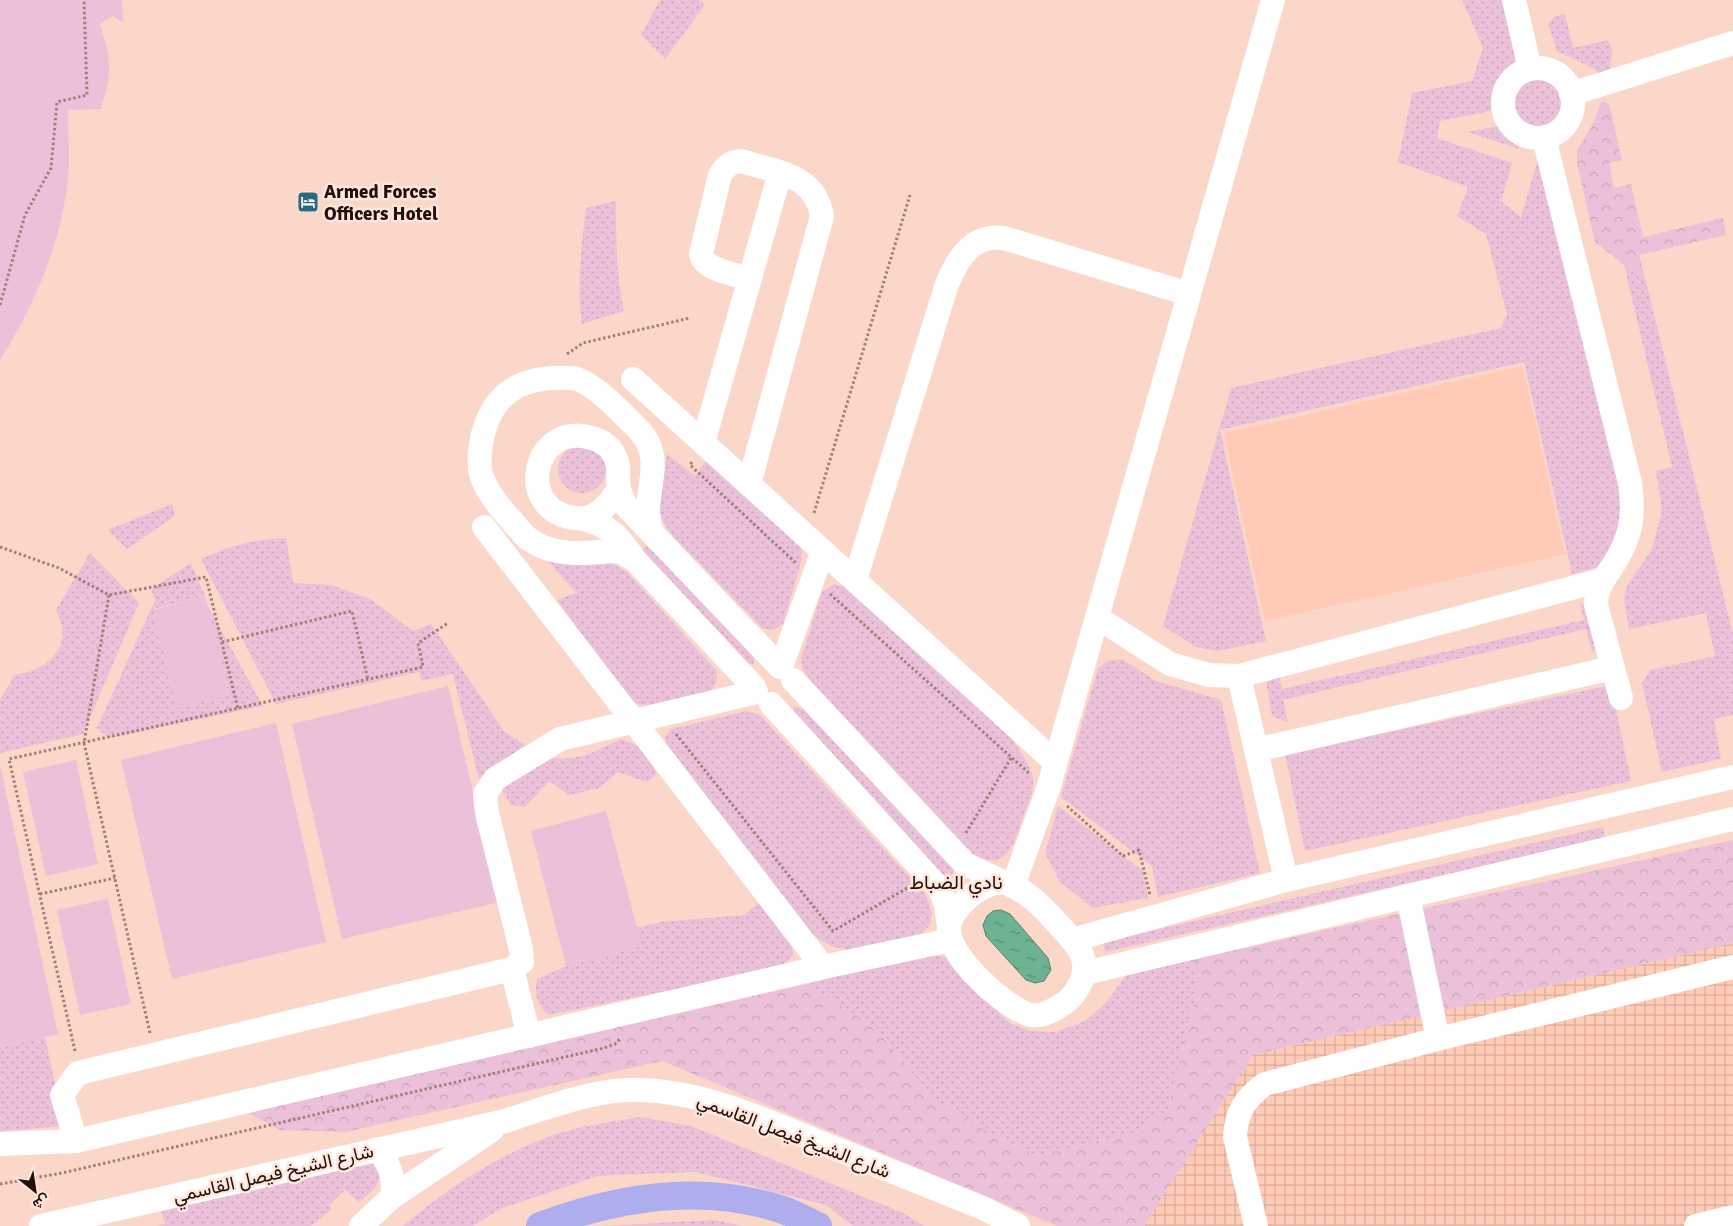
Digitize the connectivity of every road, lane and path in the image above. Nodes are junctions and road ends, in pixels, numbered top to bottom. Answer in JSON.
{"nodes":[{"id":1,"x":84,"y":0,"type":"edge"},
{"id":2,"x":1273,"y":0,"type":"edge"},
{"id":3,"x":1514,"y":0,"type":"edge"},
{"id":4,"x":1733,"y":43,"type":"edge"},
{"id":5,"x":1530,"y":69,"type":"junction"},
{"id":6,"x":1572,"y":94,"type":"junction"},
{"id":7,"x":1544,"y":138,"type":"junction"},
{"id":8,"x":780,"y":173,"type":"junction"},
{"id":9,"x":910,"y":195,"type":"dead end"},
{"id":10,"x":749,"y":279,"type":"junction"},
{"id":11,"x":1189,"y":294,"type":"junction"},
{"id":12,"x":0,"y":305,"type":"edge"},
{"id":13,"x":690,"y":318,"type":"dead end"},
{"id":14,"x":547,"y":379,"type":"junction"},
{"id":15,"x":633,"y":379,"type":"dead end"},
{"id":16,"x":703,"y":443,"type":"junction"},
{"id":17,"x":749,"y":484,"type":"junction"},
{"id":18,"x":619,"y":489,"type":"junction"},
{"id":19,"x":583,"y":519,"type":"junction"},
{"id":20,"x":484,"y":527,"type":"dead end"},
{"id":21,"x":657,"y":539,"type":"junction"},
{"id":22,"x":815,"y":544,"type":"junction"},
{"id":23,"x":0,"y":547,"type":"edge"},
{"id":24,"x":635,"y":560,"type":"junction"},
{"id":25,"x":854,"y":580,"type":"junction"},
{"id":26,"x":1602,"y":580,"type":"junction"},
{"id":27,"x":109,"y":595,"type":"junction"},
{"id":28,"x":1098,"y":618,"type":"junction"},
{"id":29,"x":448,"y":622,"type":"dead end"},
{"id":30,"x":222,"y":642,"type":"junction"},
{"id":31,"x":1612,"y":668,"type":"junction"},
{"id":32,"x":784,"y":671,"type":"junction"},
{"id":33,"x":1239,"y":676,"type":"junction"},
{"id":34,"x":368,"y":680,"type":"junction"},
{"id":35,"x":760,"y":694,"type":"junction"},
{"id":36,"x":1621,"y":698,"type":"dead end"},
{"id":37,"x":238,"y":709,"type":"junction"},
{"id":38,"x":634,"y":722,"type":"junction"},
{"id":39,"x":84,"y":743,"type":"junction"},
{"id":40,"x":1256,"y":750,"type":"junction"},
{"id":41,"x":1055,"y":762,"type":"junction"},
{"id":42,"x":1733,"y":777,"type":"edge"},
{"id":43,"x":1733,"y":819,"type":"edge"},
{"id":44,"x":115,"y":878,"type":"junction"},
{"id":45,"x":1286,"y":880,"type":"junction"},
{"id":46,"x":1008,"y":884,"type":"junction"},
{"id":47,"x":40,"y":894,"type":"junction"},
{"id":48,"x":1408,"y":896,"type":"junction"},
{"id":49,"x":950,"y":934,"type":"junction"},
{"id":50,"x":1072,"y":940,"type":"junction"},
{"id":51,"x":823,"y":967,"type":"junction"},
{"id":52,"x":1733,"y":967,"type":"edge"},
{"id":53,"x":512,"y":969,"type":"junction"},
{"id":54,"x":1085,"y":974,"type":"junction"},
{"id":55,"x":529,"y":1036,"type":"junction"},
{"id":56,"x":624,"y":1036,"type":"dead end"},
{"id":57,"x":1438,"y":1039,"type":"junction"},
{"id":58,"x":155,"y":1054,"type":"junction"},
{"id":59,"x":78,"y":1072,"type":"junction"},
{"id":60,"x":505,"y":1121,"type":"junction"},
{"id":61,"x":76,"y":1141,"type":"junction"},
{"id":62,"x":0,"y":1144,"type":"edge"},
{"id":63,"x":377,"y":1149,"type":"junction"},
{"id":64,"x":0,"y":1184,"type":"edge"},
{"id":65,"x":392,"y":1197,"type":"junction"},
{"id":66,"x":1733,"y":1217,"type":"edge"},
{"id":67,"x":41,"y":1226,"type":"edge"},
{"id":68,"x":361,"y":1226,"type":"edge"},
{"id":69,"x":540,"y":1226,"type":"edge"},
{"id":70,"x":818,"y":1226,"type":"edge"},
{"id":71,"x":1018,"y":1226,"type":"edge"},
{"id":72,"x":1256,"y":1226,"type":"edge"},
{"id":73,"x":1696,"y":1226,"type":"edge"}],
"edges":[{"from":1,"to":12,"type":"path"},
{"from":2,"to":11,"type":"street"},
{"from":3,"to":5,"type":"street"},
{"from":4,"to":6,"type":"street"},
{"from":5,"to":6,"type":"street"},
{"from":5,"to":7,"type":"street"},
{"from":6,"to":7,"type":"street"},
{"from":7,"to":26,"type":"street"},
{"from":8,"to":10,"type":"street"},
{"from":8,"to":10,"type":"street"},
{"from":8,"to":17,"type":"street"},
{"from":9,"to":22,"type":"path"},
{"from":10,"to":16,"type":"street"},
{"from":11,"to":25,"type":"street"},
{"from":11,"to":28,"type":"street"},
{"from":13,"to":14,"type":"path"},
{"from":14,"to":21,"type":"street"},
{"from":14,"to":24,"type":"street"},
{"from":15,"to":16,"type":"street"},
{"from":16,"to":17,"type":"street"},
{"from":17,"to":22,"type":"street"},
{"from":18,"to":19,"type":"street"},
{"from":18,"to":19,"type":"street"},
{"from":18,"to":21,"type":"street"},
{"from":19,"to":24,"type":"street"},
{"from":20,"to":38,"type":"street"},
{"from":21,"to":32,"type":"street"},
{"from":22,"to":25,"type":"street"},
{"from":22,"to":32,"type":"street"},
{"from":23,"to":27,"type":"path"},
{"from":24,"to":35,"type":"street"},
{"from":25,"to":41,"type":"street"},
{"from":26,"to":31,"type":"street"},
{"from":26,"to":33,"type":"street"},
{"from":27,"to":30,"type":"path"},
{"from":27,"to":39,"type":"path"},
{"from":28,"to":33,"type":"street"},
{"from":28,"to":41,"type":"street"},
{"from":29,"to":34,"type":"path"},
{"from":30,"to":34,"type":"path"},
{"from":30,"to":37,"type":"path"},
{"from":31,"to":36,"type":"street"},
{"from":31,"to":40,"type":"street"},
{"from":32,"to":35,"type":"street"},
{"from":32,"to":35,"type":"street"},
{"from":32,"to":46,"type":"street"},
{"from":33,"to":40,"type":"street"},
{"from":34,"to":37,"type":"path"},
{"from":35,"to":38,"type":"street"},
{"from":35,"to":49,"type":"street"},
{"from":37,"to":39,"type":"path"},
{"from":38,"to":51,"type":"street"},
{"from":38,"to":53,"type":"street"},
{"from":39,"to":44,"type":"path"},
{"from":39,"to":47,"type":"path"},
{"from":40,"to":45,"type":"street"},
{"from":41,"to":46,"type":"street"},
{"from":42,"to":45,"type":"street"},
{"from":43,"to":48,"type":"street"},
{"from":44,"to":47,"type":"path"},
{"from":44,"to":58,"type":"path"},
{"from":45,"to":50,"type":"street"},
{"from":46,"to":49,"type":"street"},
{"from":46,"to":50,"type":"street"},
{"from":47,"to":59,"type":"path"},
{"from":48,"to":54,"type":"street"},
{"from":48,"to":57,"type":"street"},
{"from":49,"to":51,"type":"street"},
{"from":49,"to":54,"type":"street"},
{"from":50,"to":54,"type":"street"},
{"from":51,"to":55,"type":"street"},
{"from":52,"to":57,"type":"street"},
{"from":53,"to":55,"type":"street"},
{"from":53,"to":58,"type":"street"},
{"from":55,"to":61,"type":"street"},
{"from":56,"to":64,"type":"path"},
{"from":57,"to":72,"type":"street"},
{"from":58,"to":59,"type":"street"},
{"from":59,"to":61,"type":"street"},
{"from":60,"to":63,"type":"street","name":"شارع الشيخ فيصل القاسمي"},
{"from":60,"to":65,"type":"street","name":"شارع الشيخ فيصل القاسمي"},
{"from":60,"to":71,"type":"street","name":"شارع الشيخ فيصل القاسمي"},
{"from":61,"to":62,"type":"street"},
{"from":63,"to":65,"type":"street"},
{"from":63,"to":67,"type":"street","name":"شارع الشيخ فيصل القاسمي"},
{"from":65,"to":68,"type":"street","name":"شارع الشيخ فيصل القاسمي"},
{"from":66,"to":73,"type":"street"},
{"from":69,"to":70,"type":"highway"}]}
